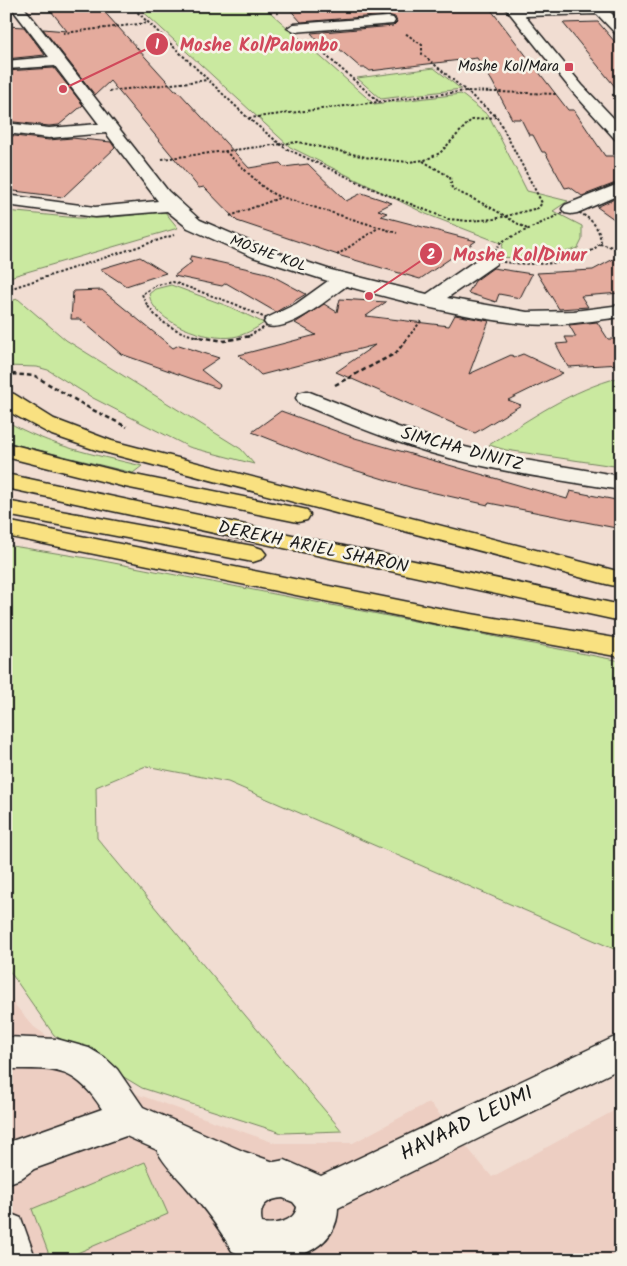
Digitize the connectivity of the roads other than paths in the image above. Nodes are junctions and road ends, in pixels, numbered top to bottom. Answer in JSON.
{"nodes":[{"id":1,"x":378,"y":6,"type":"edge"},
{"id":2,"x":13,"y":7,"type":"edge"},
{"id":3,"x":598,"y":8,"type":"edge"},
{"id":4,"x":512,"y":9,"type":"edge"},
{"id":5,"x":388,"y":22,"type":"junction"},
{"id":6,"x":294,"y":28,"type":"road end"},
{"id":7,"x":403,"y":31,"type":"road end"},
{"id":8,"x":621,"y":31,"type":"edge"},
{"id":9,"x":58,"y":61,"type":"junction"},
{"id":10,"x":6,"y":65,"type":"edge"},
{"id":11,"x":6,"y":128,"type":"edge"},
{"id":12,"x":110,"y":128,"type":"junction"},
{"id":13,"x":621,"y":136,"type":"edge"},
{"id":14,"x":621,"y":188,"type":"edge"},
{"id":15,"x":6,"y":200,"type":"edge"},
{"id":16,"x":171,"y":205,"type":"junction"},
{"id":17,"x":570,"y":209,"type":"road end"},
{"id":18,"x":489,"y":260,"type":"road end"},
{"id":19,"x":343,"y":279,"type":"junction"},
{"id":20,"x":434,"y":302,"type":"junction"},
{"id":21,"x":621,"y":311,"type":"edge"},
{"id":22,"x":274,"y":322,"type":"road end"},
{"id":23,"x":307,"y":398,"type":"road end"},
{"id":24,"x":6,"y":399,"type":"edge"},
{"id":25,"x":6,"y":450,"type":"edge"},
{"id":26,"x":6,"y":481,"type":"edge"},
{"id":27,"x":621,"y":483,"type":"edge"},
{"id":28,"x":11,"y":516,"type":"edge"},
{"id":29,"x":618,"y":578,"type":"edge"},
{"id":30,"x":621,"y":614,"type":"edge"},
{"id":31,"x":621,"y":622,"type":"edge"},
{"id":32,"x":621,"y":642,"type":"edge"},
{"id":33,"x":621,"y":648,"type":"edge"},
{"id":34,"x":621,"y":1050,"type":"edge"},
{"id":35,"x":6,"y":1053,"type":"edge"},
{"id":36,"x":142,"y":1125,"type":"junction"},
{"id":37,"x":6,"y":1166,"type":"edge"},
{"id":38,"x":273,"y":1180,"type":"junction"},
{"id":39,"x":314,"y":1199,"type":"junction"},
{"id":40,"x":6,"y":1232,"type":"edge"},
{"id":41,"x":242,"y":1241,"type":"edge"},
{"id":42,"x":15,"y":1260,"type":"edge"}],
"edges":[{"from":1,"to":5,"type":"street"},
{"from":2,"to":9,"type":"street","name":"MOSHE KOL"},
{"from":3,"to":4,"type":"street"},
{"from":3,"to":8,"type":"street"},
{"from":4,"to":13,"type":"street"},
{"from":5,"to":6,"type":"street"},
{"from":5,"to":7,"type":"street"},
{"from":9,"to":10,"type":"street"},
{"from":9,"to":12,"type":"street","name":"MOSHE KOL"},
{"from":11,"to":12,"type":"street"},
{"from":12,"to":16,"type":"street","name":"MOSHE KOL"},
{"from":14,"to":17,"type":"street"},
{"from":15,"to":16,"type":"street"},
{"from":16,"to":19,"type":"street","name":"MOSHE KOL"},
{"from":18,"to":20,"type":"street"},
{"from":19,"to":20,"type":"street","name":"MOSHE KOL"},
{"from":19,"to":22,"type":"street"},
{"from":20,"to":21,"type":"street","name":"MOSHE KOL"},
{"from":23,"to":27,"type":"street","name":"SIMCHA DINITZ"},
{"from":24,"to":29,"type":"highway"},
{"from":25,"to":29,"type":"highway","name":"DEREKH ARIEL SHARON"},
{"from":26,"to":30,"type":"highway","name":"DEREKH ARIEL SHARON"},
{"from":28,"to":31,"type":"highway"},
{"from":28,"to":32,"type":"highway"},
{"from":28,"to":33,"type":"highway"},
{"from":34,"to":39,"type":"street","name":"HAVAAD LEUMI"},
{"from":35,"to":36,"type":"street"},
{"from":36,"to":37,"type":"street"},
{"from":36,"to":38,"type":"street"},
{"from":36,"to":41,"type":"street"},
{"from":38,"to":39,"type":"street"},
{"from":38,"to":41,"type":"street"},
{"from":39,"to":41,"type":"street"},
{"from":40,"to":42,"type":"street"}]}
